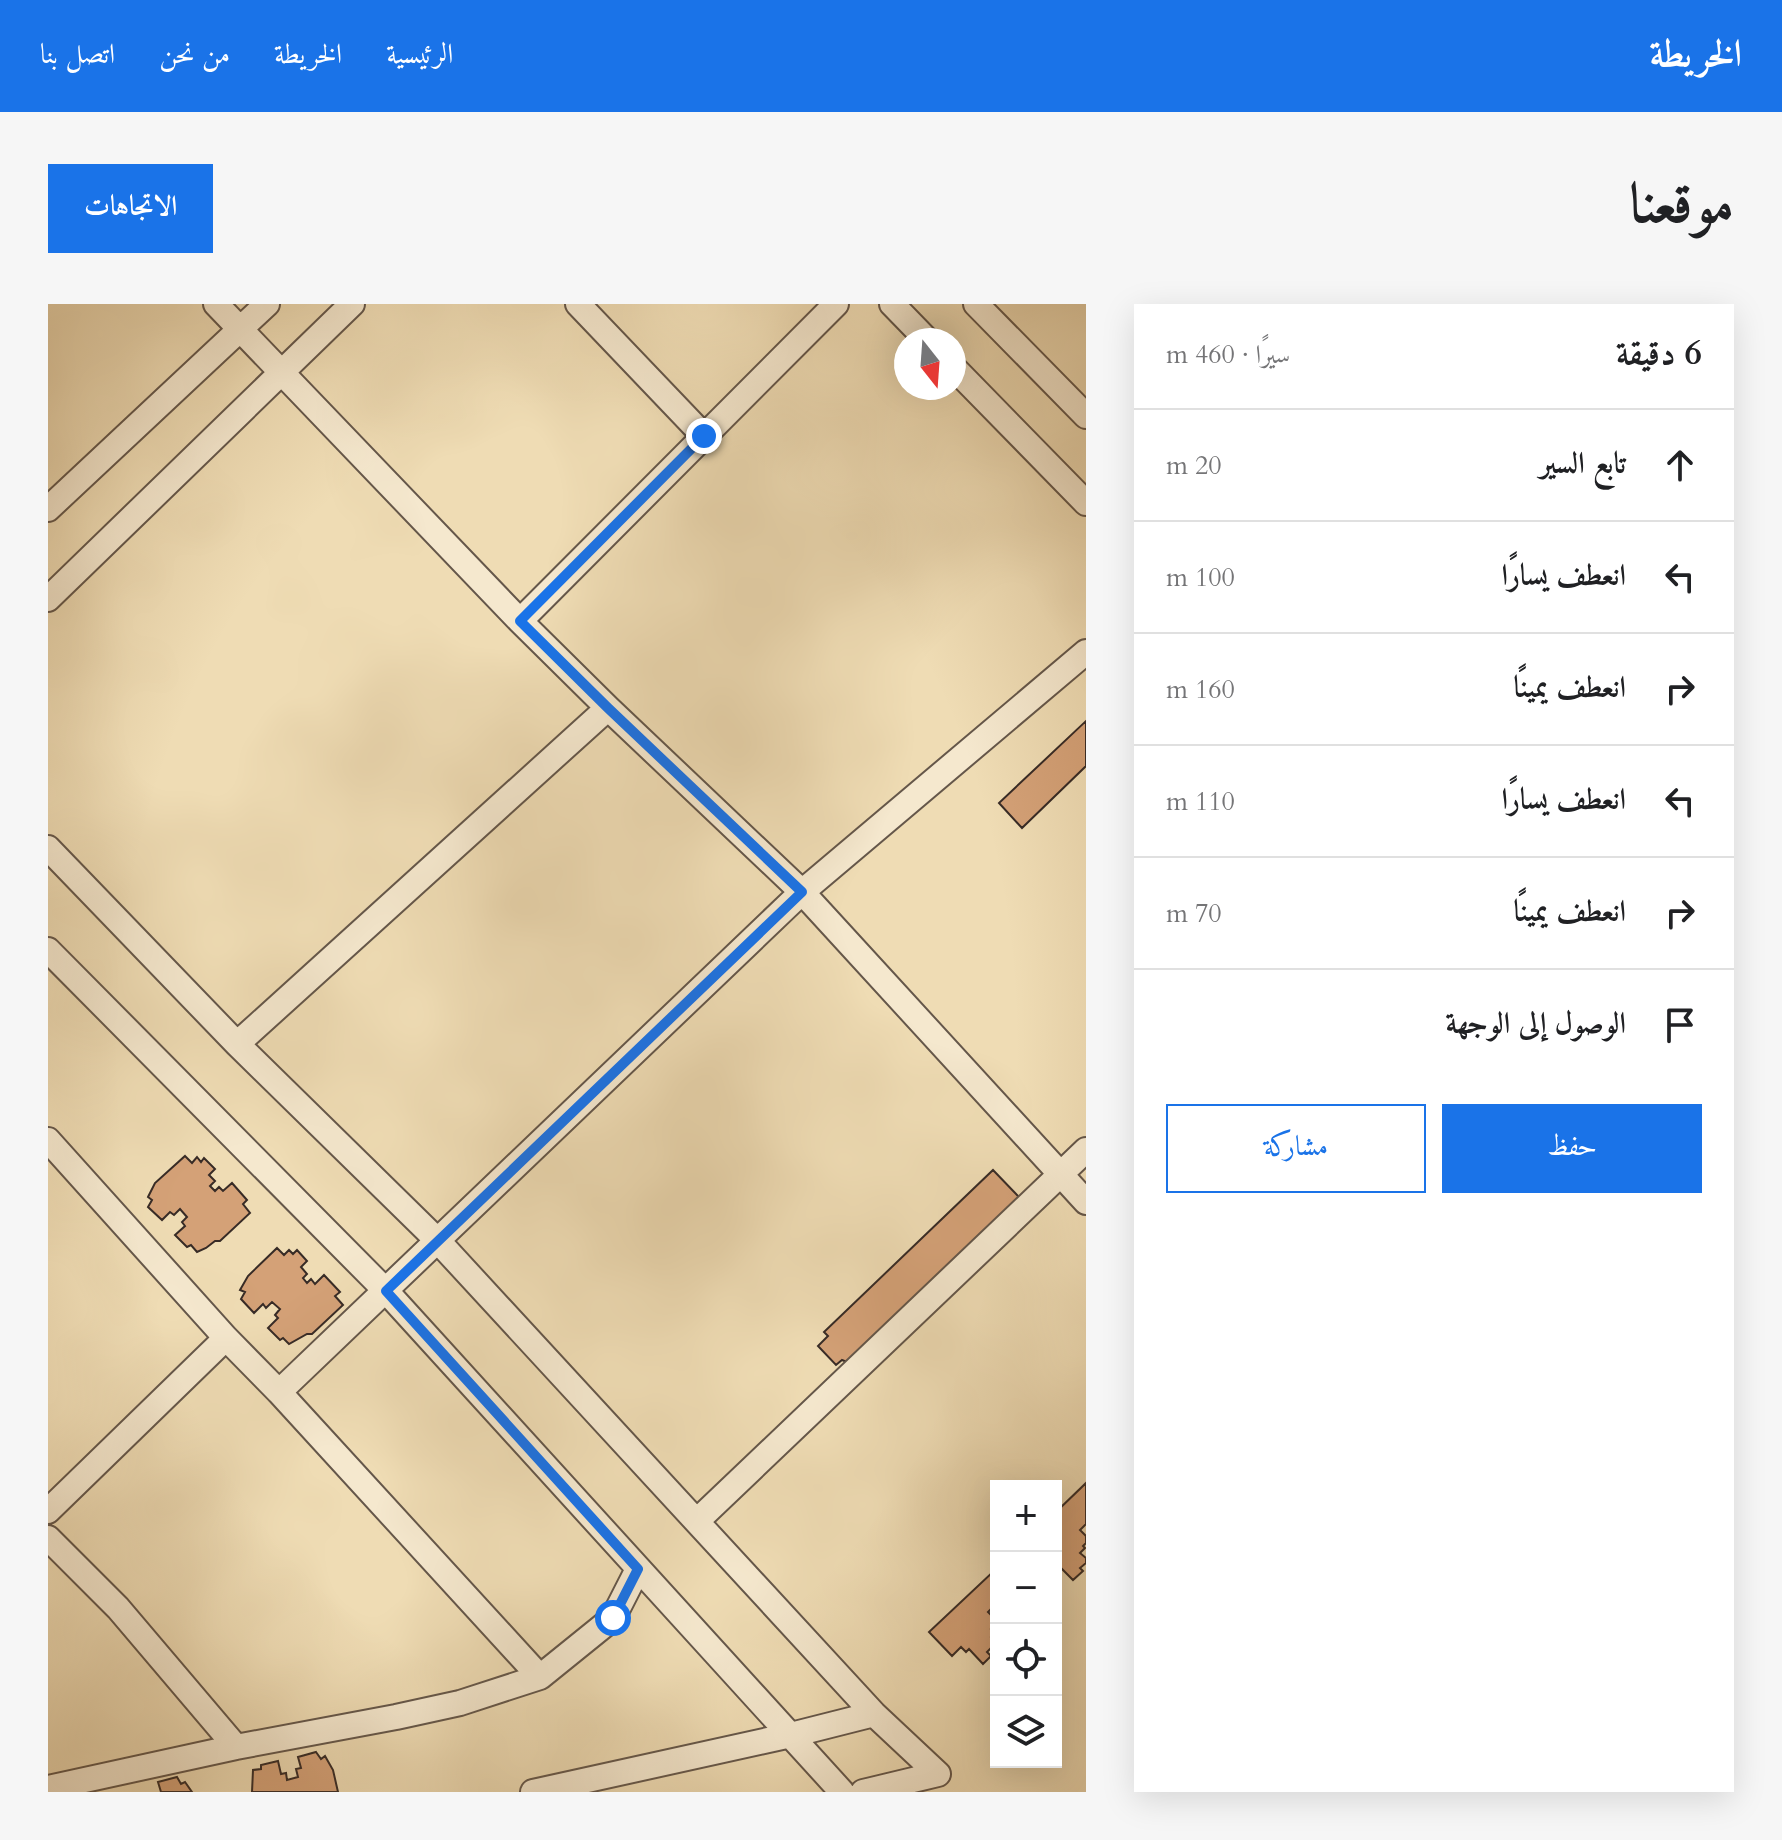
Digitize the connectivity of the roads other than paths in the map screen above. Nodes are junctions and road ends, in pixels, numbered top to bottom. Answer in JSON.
{"nodes":[{"id":1,"x":216,"y":304,"type":"edge"},
{"id":2,"x":267,"y":304,"type":"edge"},
{"id":3,"x":352,"y":304,"type":"edge"},
{"id":4,"x":578,"y":304,"type":"edge"},
{"id":5,"x":836,"y":304,"type":"edge"},
{"id":6,"x":892,"y":304,"type":"edge"},
{"id":7,"x":976,"y":304,"type":"edge"},
{"id":8,"x":915,"y":328,"type":"edge"},
{"id":9,"x":240,"y":329,"type":"junction"},
{"id":10,"x":283,"y":373,"type":"junction"},
{"id":11,"x":966,"y":380,"type":"edge"},
{"id":12,"x":1086,"y":416,"type":"edge"},
{"id":13,"x":704,"y":436,"type":"junction"},
{"id":14,"x":1086,"y":503,"type":"edge"},
{"id":15,"x":48,"y":509,"type":"edge"},
{"id":16,"x":48,"y":599,"type":"edge"},
{"id":17,"x":520,"y":621,"type":"junction"},
{"id":18,"x":1086,"y":652,"type":"edge"},
{"id":19,"x":608,"y":708,"type":"junction"},
{"id":20,"x":48,"y":848,"type":"edge"},
{"id":21,"x":802,"y":892,"type":"junction"},
{"id":22,"x":48,"y":950,"type":"edge"},
{"id":23,"x":237,"y":1044,"type":"junction"},
{"id":24,"x":48,"y":1140,"type":"edge"},
{"id":25,"x":1086,"y":1150,"type":"edge"},
{"id":26,"x":1060,"y":1175,"type":"junction"},
{"id":27,"x":1086,"y":1202,"type":"edge"},
{"id":28,"x":438,"y":1241,"type":"junction"},
{"id":29,"x":386,"y":1291,"type":"junction"},
{"id":30,"x":226,"y":1338,"type":"junction"},
{"id":31,"x":279,"y":1392,"type":"junction"},
{"id":32,"x":48,"y":1511,"type":"edge"},
{"id":33,"x":697,"y":1521,"type":"junction"},
{"id":34,"x":48,"y":1538,"type":"edge"},
{"id":35,"x":638,"y":1569,"type":"junction"},
{"id":36,"x":540,"y":1677,"type":"junction"},
{"id":37,"x":874,"y":1714,"type":"junction"},
{"id":38,"x":791,"y":1735,"type":"junction"},
{"id":39,"x":236,"y":1747,"type":"junction"},
{"id":40,"x":48,"y":1788,"type":"edge"},
{"id":41,"x":533,"y":1792,"type":"edge"},
{"id":42,"x":842,"y":1792,"type":"edge"},
{"id":43,"x":863,"y":1792,"type":"edge"}],
"edges":[{"from":1,"to":9,"type":"street"},
{"from":2,"to":9,"type":"street"},
{"from":3,"to":10,"type":"street"},
{"from":4,"to":13,"type":"street"},
{"from":5,"to":13,"type":"street"},
{"from":6,"to":8,"type":"street"},
{"from":7,"to":12,"type":"street"},
{"from":9,"to":10,"type":"street"},
{"from":9,"to":15,"type":"street"},
{"from":10,"to":16,"type":"street"},
{"from":10,"to":17,"type":"street"},
{"from":11,"to":14,"type":"street"},
{"from":13,"to":17,"type":"street"},
{"from":17,"to":19,"type":"street"},
{"from":18,"to":21,"type":"street"},
{"from":19,"to":21,"type":"street"},
{"from":19,"to":23,"type":"street"},
{"from":20,"to":23,"type":"street"},
{"from":21,"to":26,"type":"street"},
{"from":21,"to":28,"type":"street"},
{"from":22,"to":29,"type":"street"},
{"from":23,"to":28,"type":"street"},
{"from":24,"to":30,"type":"street"},
{"from":25,"to":26,"type":"street"},
{"from":26,"to":27,"type":"street"},
{"from":26,"to":33,"type":"street"},
{"from":28,"to":29,"type":"street"},
{"from":28,"to":33,"type":"street"},
{"from":29,"to":31,"type":"street"},
{"from":29,"to":35,"type":"street"},
{"from":30,"to":31,"type":"street"},
{"from":30,"to":32,"type":"street"},
{"from":31,"to":36,"type":"street"},
{"from":33,"to":37,"type":"street"},
{"from":34,"to":39,"type":"street"},
{"from":35,"to":36,"type":"street"},
{"from":35,"to":38,"type":"street"},
{"from":36,"to":39,"type":"street"},
{"from":37,"to":38,"type":"street"},
{"from":37,"to":43,"type":"street"},
{"from":38,"to":41,"type":"street"},
{"from":38,"to":42,"type":"street"},
{"from":39,"to":40,"type":"street"}]}
